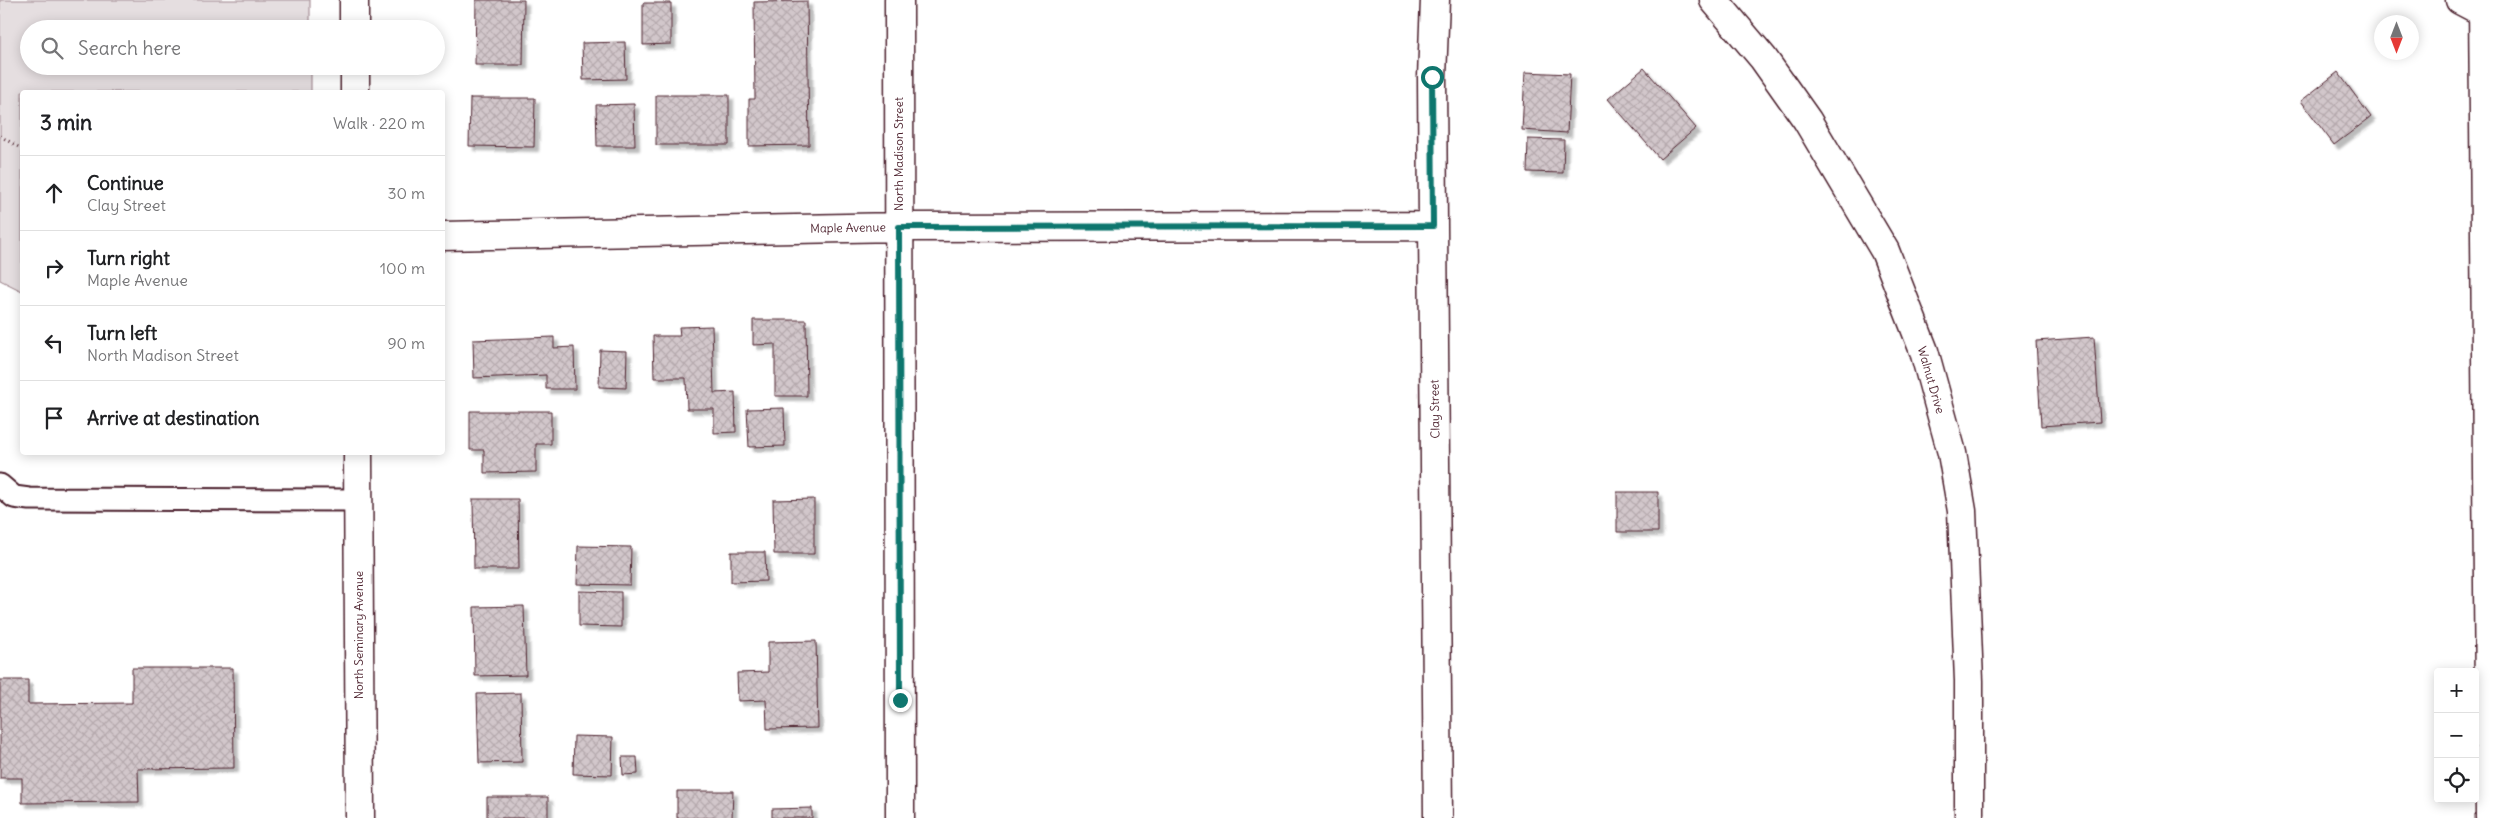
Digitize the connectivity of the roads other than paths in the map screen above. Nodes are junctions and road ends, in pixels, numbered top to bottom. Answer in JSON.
{"nodes":[{"id":1,"x":354,"y":0,"type":"edge"},
{"id":2,"x":899,"y":0,"type":"edge"},
{"id":3,"x":1435,"y":0,"type":"edge"},
{"id":4,"x":1714,"y":0,"type":"edge"},
{"id":5,"x":2480,"y":6,"type":"edge"},
{"id":6,"x":354,"y":20,"type":"edge"},
{"id":7,"x":355,"y":75,"type":"edge"},
{"id":8,"x":355,"y":90,"type":"edge"},
{"id":9,"x":1433,"y":226,"type":"junction"},
{"id":10,"x":899,"y":227,"type":"junction"},
{"id":11,"x":445,"y":236,"type":"edge"},
{"id":12,"x":358,"y":455,"type":"edge"},
{"id":13,"x":0,"y":485,"type":"edge"},
{"id":14,"x":358,"y":500,"type":"junction"},
{"id":15,"x":360,"y":818,"type":"edge"},
{"id":16,"x":900,"y":818,"type":"edge"},
{"id":17,"x":1438,"y":818,"type":"edge"},
{"id":18,"x":1969,"y":818,"type":"edge"},
{"id":19,"x":2490,"y":818,"type":"edge"}],
"edges":[{"from":1,"to":6,"type":"street"},
{"from":2,"to":10,"type":"street","name":"North Madison Street"},
{"from":3,"to":9,"type":"street","name":"Clay Street"},
{"from":4,"to":18,"type":"street","name":"Walnut Drive"},
{"from":5,"to":19,"type":"street"},
{"from":7,"to":8,"type":"street"},
{"from":9,"to":10,"type":"street","name":"Maple Avenue"},
{"from":9,"to":17,"type":"street","name":"Clay Street"},
{"from":10,"to":11,"type":"street","name":"Maple Avenue"},
{"from":10,"to":16,"type":"street","name":"North Madison Street"},
{"from":12,"to":14,"type":"street","name":"North Seminary Avenue"},
{"from":13,"to":14,"type":"lane"},
{"from":14,"to":15,"type":"street","name":"North Seminary Avenue"}]}
